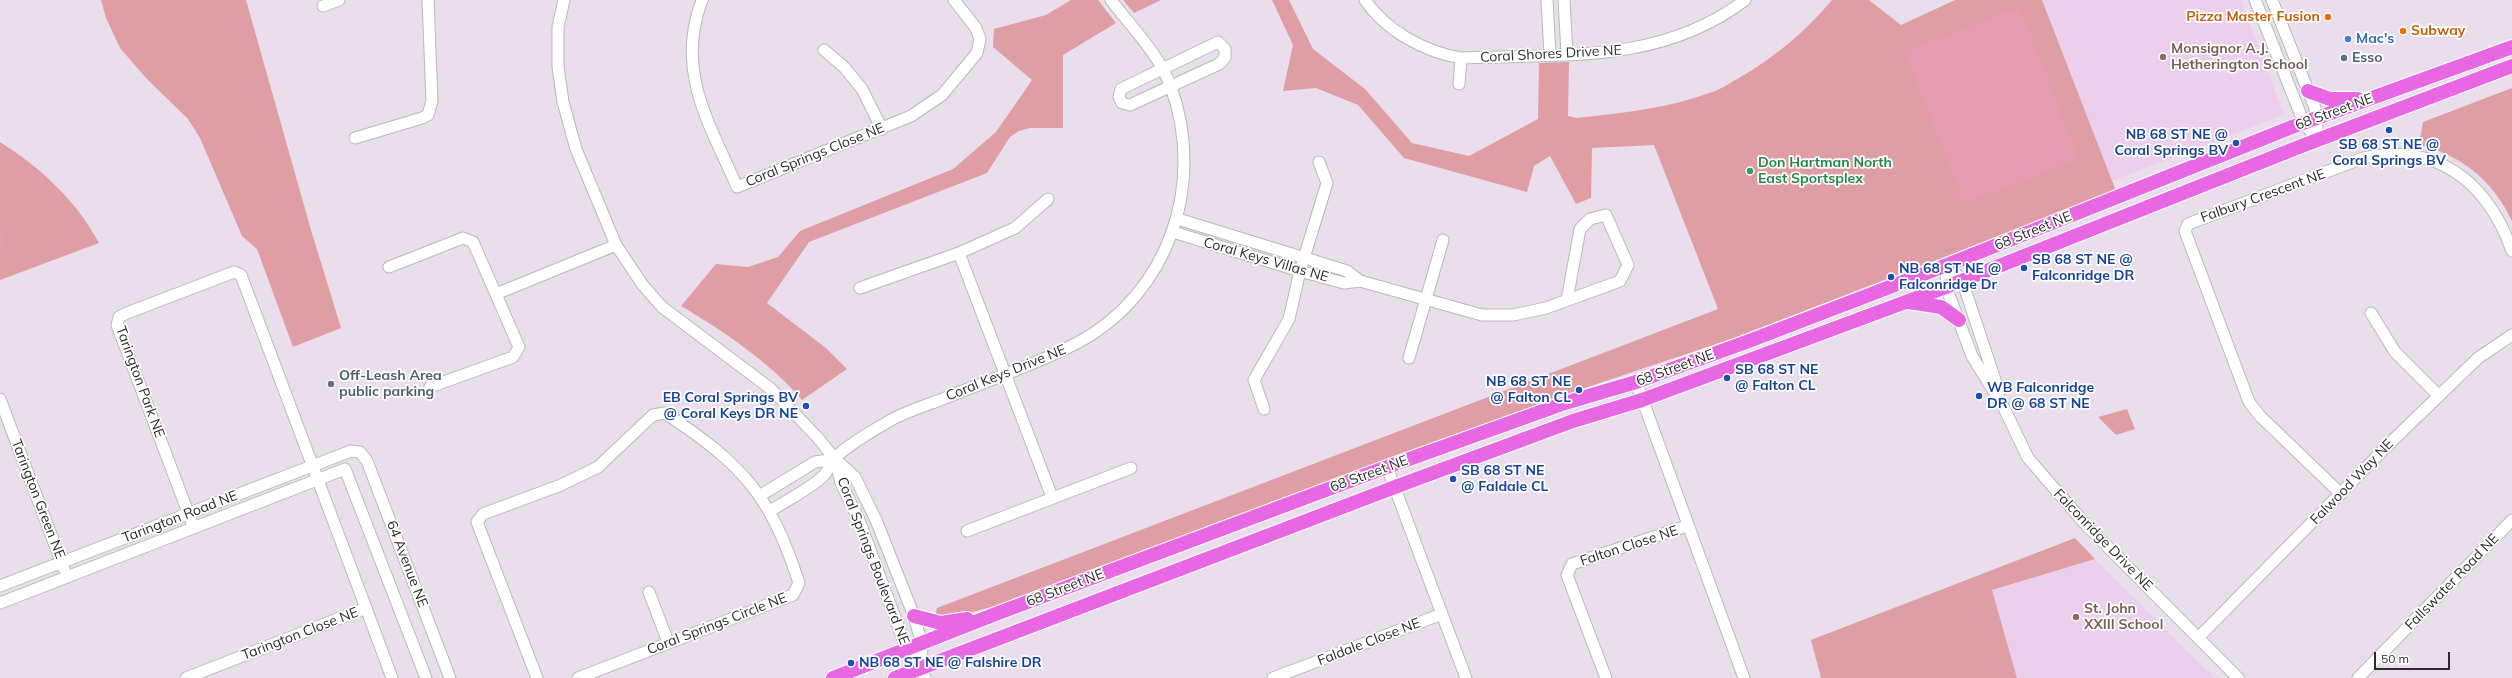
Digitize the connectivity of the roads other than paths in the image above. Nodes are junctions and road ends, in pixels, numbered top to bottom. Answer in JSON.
{"nodes":[{"id":1,"x":339,"y":0,"type":"edge"},
{"id":2,"x":428,"y":0,"type":"edge"},
{"id":3,"x":564,"y":0,"type":"edge"},
{"id":4,"x":702,"y":0,"type":"edge"},
{"id":5,"x":954,"y":0,"type":"edge"},
{"id":6,"x":1111,"y":0,"type":"edge"},
{"id":7,"x":1365,"y":0,"type":"edge"},
{"id":8,"x":1547,"y":0,"type":"edge"},
{"id":9,"x":1564,"y":0,"type":"edge"},
{"id":10,"x":1745,"y":0,"type":"edge"},
{"id":11,"x":2255,"y":0,"type":"edge"},
{"id":12,"x":2272,"y":0,"type":"edge"},
{"id":13,"x":323,"y":6,"type":"dead end"},
{"id":14,"x":2512,"y":47,"type":"edge"},
{"id":15,"x":824,"y":50,"type":"dead end"},
{"id":16,"x":1567,"y":54,"type":"junction"},
{"id":17,"x":1550,"y":55,"type":"junction"},
{"id":18,"x":1461,"y":58,"type":"junction"},
{"id":19,"x":2512,"y":66,"type":"edge"},
{"id":20,"x":1162,"y":68,"type":"junction"},
{"id":21,"x":1459,"y":84,"type":"dead end"},
{"id":22,"x":1171,"y":87,"type":"junction"},
{"id":23,"x":2308,"y":91,"type":"junction"},
{"id":24,"x":2366,"y":99,"type":"junction"},
{"id":25,"x":2317,"y":118,"type":"junction"},
{"id":26,"x":2304,"y":123,"type":"junction"},
{"id":27,"x":882,"y":129,"type":"junction"},
{"id":28,"x":355,"y":138,"type":"dead end"},
{"id":29,"x":2318,"y":140,"type":"junction"},
{"id":30,"x":1319,"y":162,"type":"dead end"},
{"id":31,"x":1048,"y":199,"type":"dead end"},
{"id":32,"x":1178,"y":219,"type":"junction"},
{"id":33,"x":1173,"y":232,"type":"junction"},
{"id":34,"x":1443,"y":240,"type":"dead end"},
{"id":35,"x":616,"y":245,"type":"junction"},
{"id":36,"x":2512,"y":251,"type":"edge"},
{"id":37,"x":959,"y":253,"type":"junction"},
{"id":38,"x":1302,"y":264,"type":"junction"},
{"id":39,"x":1947,"y":265,"type":"junction"},
{"id":40,"x":389,"y":267,"type":"dead end"},
{"id":41,"x":1962,"y":280,"type":"junction"},
{"id":42,"x":1946,"y":287,"type":"junction"},
{"id":43,"x":860,"y":288,"type":"dead end"},
{"id":44,"x":496,"y":294,"type":"junction"},
{"id":45,"x":1424,"y":300,"type":"junction"},
{"id":46,"x":1567,"y":300,"type":"junction"},
{"id":47,"x":1907,"y":301,"type":"junction"},
{"id":48,"x":2371,"y":313,"type":"dead end"},
{"id":49,"x":1959,"y":320,"type":"junction"},
{"id":50,"x":2512,"y":335,"type":"edge"},
{"id":51,"x":1408,"y":358,"type":"dead end"},
{"id":52,"x":1006,"y":374,"type":"junction"},
{"id":53,"x":1636,"y":382,"type":"junction"},
{"id":54,"x":430,"y":386,"type":"dead end"},
{"id":55,"x":2439,"y":396,"type":"junction"},
{"id":56,"x":0,"y":399,"type":"edge"},
{"id":57,"x":1642,"y":400,"type":"junction"},
{"id":58,"x":2003,"y":406,"type":"junction"},
{"id":59,"x":1264,"y":410,"type":"dead end"},
{"id":60,"x":360,"y":452,"type":"joint"},
{"id":61,"x":834,"y":459,"type":"junction"},
{"id":62,"x":314,"y":465,"type":"junction"},
{"id":63,"x":1387,"y":467,"type":"junction"},
{"id":64,"x":1131,"y":468,"type":"dead end"},
{"id":65,"x":345,"y":469,"type":"joint"},
{"id":66,"x":319,"y":479,"type":"junction"},
{"id":67,"x":1395,"y":487,"type":"junction"},
{"id":68,"x":2341,"y":494,"type":"junction"},
{"id":69,"x":760,"y":495,"type":"junction"},
{"id":70,"x":1052,"y":497,"type":"junction"},
{"id":71,"x":770,"y":511,"type":"junction"},
{"id":72,"x":189,"y":513,"type":"junction"},
{"id":73,"x":2512,"y":520,"type":"edge"},
{"id":74,"x":1687,"y":526,"type":"junction"},
{"id":75,"x":194,"y":528,"type":"junction"},
{"id":76,"x":967,"y":530,"type":"dead end"},
{"id":77,"x":62,"y":563,"type":"junction"},
{"id":78,"x":67,"y":577,"type":"junction"},
{"id":79,"x":0,"y":586,"type":"edge"},
{"id":80,"x":649,"y":592,"type":"dead end"},
{"id":81,"x":0,"y":603,"type":"edge"},
{"id":82,"x":366,"y":608,"type":"junction"},
{"id":83,"x":1442,"y":614,"type":"junction"},
{"id":84,"x":994,"y":615,"type":"junction"},
{"id":85,"x":914,"y":616,"type":"junction"},
{"id":86,"x":2199,"y":637,"type":"junction"},
{"id":87,"x":668,"y":642,"type":"junction"},
{"id":88,"x":922,"y":644,"type":"junction"},
{"id":89,"x":907,"y":650,"type":"junction"},
{"id":90,"x":923,"y":673,"type":"edge"},
{"id":91,"x":186,"y":678,"type":"edge"},
{"id":92,"x":392,"y":678,"type":"edge"},
{"id":93,"x":426,"y":678,"type":"edge"},
{"id":94,"x":450,"y":678,"type":"edge"},
{"id":95,"x":537,"y":678,"type":"edge"},
{"id":96,"x":578,"y":678,"type":"edge"},
{"id":97,"x":833,"y":678,"type":"edge"},
{"id":98,"x":895,"y":678,"type":"edge"},
{"id":99,"x":1273,"y":678,"type":"edge"},
{"id":100,"x":1466,"y":678,"type":"edge"},
{"id":101,"x":1606,"y":678,"type":"edge"},
{"id":102,"x":1744,"y":678,"type":"edge"},
{"id":103,"x":2238,"y":678,"type":"edge"},
{"id":104,"x":2358,"y":678,"type":"edge"}],
"edges":[{"from":1,"to":13,"type":"street"},
{"from":2,"to":28,"type":"street"},
{"from":3,"to":35,"type":"street","name":"Coral Springs Boulevard NE"},
{"from":4,"to":27,"type":"street","name":"Coral Springs Close NE"},
{"from":5,"to":27,"type":"street","name":"Coral Springs Close NE"},
{"from":6,"to":20,"type":"street","name":"Coral Keys Drive NE"},
{"from":7,"to":18,"type":"street","name":"Coral Shores Drive NE"},
{"from":8,"to":17,"type":"street"},
{"from":9,"to":16,"type":"street"},
{"from":10,"to":16,"type":"street","name":"Coral Shores Drive NE"},
{"from":11,"to":26,"type":"street"},
{"from":12,"to":23,"type":"street"},
{"from":14,"to":24,"type":"main road","name":"68 Street NE"},
{"from":15,"to":27,"type":"street"},
{"from":16,"to":17,"type":"street","name":"Coral Shores Drive NE"},
{"from":17,"to":18,"type":"street","name":"Coral Shores Drive NE"},
{"from":18,"to":21,"type":"street"},
{"from":19,"to":29,"type":"main road","name":"68 Street NE"},
{"from":20,"to":22,"type":"street","name":"Coral Keys Drive NE"},
{"from":20,"to":22,"type":"street"},
{"from":20,"to":22,"type":"street"},
{"from":22,"to":32,"type":"street","name":"Coral Keys Drive NE"},
{"from":23,"to":24,"type":"main road"},
{"from":23,"to":25,"type":"street"},
{"from":24,"to":25,"type":"main road","name":"68 Street NE"},
{"from":25,"to":26,"type":"main road","name":"68 Street NE"},
{"from":25,"to":29,"type":"street"},
{"from":26,"to":29,"type":"street"},
{"from":26,"to":39,"type":"main road","name":"68 Street NE"},
{"from":29,"to":41,"type":"main road","name":"68 Street NE"},
{"from":30,"to":38,"type":"street"},
{"from":31,"to":37,"type":"street"},
{"from":32,"to":33,"type":"street","name":"Coral Keys Drive NE"},
{"from":32,"to":38,"type":"street","name":"Coral Keys Villas NE"},
{"from":33,"to":38,"type":"street","name":"Coral Keys Villas NE"},
{"from":33,"to":52,"type":"street","name":"Coral Keys Drive NE"},
{"from":34,"to":45,"type":"street"},
{"from":35,"to":44,"type":"street"},
{"from":35,"to":61,"type":"street","name":"Coral Springs Boulevard NE"},
{"from":36,"to":68,"type":"street","name":"Falbury Crescent NE"},
{"from":37,"to":43,"type":"street"},
{"from":37,"to":52,"type":"street"},
{"from":38,"to":45,"type":"street","name":"Coral Keys Villas NE"},
{"from":38,"to":59,"type":"street"},
{"from":39,"to":41,"type":"street","name":"Falconridge Drive NE"},
{"from":39,"to":42,"type":"street","name":"Falconridge Drive NE"},
{"from":39,"to":53,"type":"main road","name":"68 Street NE"},
{"from":40,"to":44,"type":"street"},
{"from":41,"to":42,"type":"main road","name":"68 Street NE"},
{"from":41,"to":58,"type":"street","name":"Falconridge Drive NE"},
{"from":42,"to":47,"type":"main road","name":"68 Street NE"},
{"from":42,"to":49,"type":"street","name":"Falconridge Drive NE"},
{"from":44,"to":54,"type":"street"},
{"from":45,"to":46,"type":"street","name":"Coral Keys Villas NE"},
{"from":45,"to":51,"type":"street"},
{"from":46,"to":46,"type":"street","name":"Coral Keys Villas NE"},
{"from":47,"to":49,"type":"main road"},
{"from":47,"to":57,"type":"main road","name":"68 Street NE"},
{"from":48,"to":55,"type":"street"},
{"from":49,"to":58,"type":"street","name":"Falconridge Drive NE"},
{"from":50,"to":55,"type":"street","name":"Falwood Way NE"},
{"from":52,"to":61,"type":"street","name":"Coral Keys Drive NE"},
{"from":52,"to":70,"type":"street"},
{"from":53,"to":57,"type":"street","name":"Falton Close NE"},
{"from":53,"to":63,"type":"main road","name":"68 Street NE"},
{"from":55,"to":68,"type":"street","name":"Falwood Way NE"},
{"from":56,"to":77,"type":"street","name":"Tarington Green NE"},
{"from":57,"to":67,"type":"main road","name":"68 Street NE"},
{"from":57,"to":74,"type":"street","name":"Falton Close NE"},
{"from":58,"to":86,"type":"street","name":"Falconridge Drive NE"},
{"from":60,"to":62,"type":"street","name":"Tarington Road NE"},
{"from":60,"to":94,"type":"street","name":"64 Avenue NE"},
{"from":61,"to":69,"type":"street"},
{"from":61,"to":71,"type":"street"},
{"from":61,"to":85,"type":"street","name":"Coral Springs Boulevard NE"},
{"from":61,"to":89,"type":"street","name":"Coral Springs Boulevard NE"},
{"from":62,"to":66,"type":"street","name":"Tarington Park NE"},
{"from":62,"to":72,"type":"street","name":"Tarington Road NE"},
{"from":62,"to":72,"type":"street","name":"Tarington Park NE"},
{"from":63,"to":67,"type":"street"},
{"from":63,"to":84,"type":"main road","name":"68 Street NE"},
{"from":64,"to":70,"type":"street"},
{"from":65,"to":66,"type":"street","name":"Tarington Road NE"},
{"from":65,"to":93,"type":"street","name":"64 Avenue NE"},
{"from":66,"to":75,"type":"street","name":"Tarington Road NE"},
{"from":66,"to":82,"type":"street","name":"Tarington Park NE"},
{"from":67,"to":83,"type":"street"},
{"from":67,"to":90,"type":"main road","name":"68 Street NE"},
{"from":68,"to":86,"type":"street","name":"Falwood Way NE"},
{"from":69,"to":71,"type":"street","name":"Coral Springs Circle NE"},
{"from":69,"to":95,"type":"street","name":"Coral Springs Circle NE"},
{"from":70,"to":76,"type":"street"},
{"from":71,"to":87,"type":"street","name":"Coral Springs Circle NE"},
{"from":72,"to":75,"type":"street","name":"Tarington Park NE"},
{"from":72,"to":77,"type":"street","name":"Tarington Road NE"},
{"from":73,"to":104,"type":"street","name":"Fallswater Road NE"},
{"from":74,"to":101,"type":"street","name":"Falton Close NE"},
{"from":74,"to":102,"type":"street","name":"Falton Close NE"},
{"from":75,"to":78,"type":"street","name":"Tarington Road NE"},
{"from":77,"to":78,"type":"street","name":"Tarington Green NE"},
{"from":77,"to":79,"type":"street","name":"Tarington Road NE"},
{"from":78,"to":81,"type":"street","name":"Tarington Road NE"},
{"from":80,"to":87,"type":"street"},
{"from":82,"to":91,"type":"street","name":"Tarington Close NE"},
{"from":82,"to":92,"type":"street","name":"Tarington Close NE"},
{"from":83,"to":99,"type":"street","name":"Faldale Close NE"},
{"from":83,"to":100,"type":"street"},
{"from":84,"to":85,"type":"main road"},
{"from":84,"to":88,"type":"main road","name":"68 Street NE"},
{"from":85,"to":88,"type":"street","name":"Coral Springs Boulevard NE"},
{"from":86,"to":103,"type":"street","name":"Falconridge Drive NE"},
{"from":87,"to":96,"type":"street","name":"Coral Springs Circle NE"},
{"from":88,"to":89,"type":"main road","name":"68 Street NE"},
{"from":88,"to":90,"type":"street","name":"Coral Springs Boulevard NE"},
{"from":89,"to":90,"type":"street","name":"Coral Springs Boulevard NE"},
{"from":89,"to":97,"type":"main road","name":"68 Street NE"},
{"from":90,"to":98,"type":"main road","name":"68 Street NE"}]}
